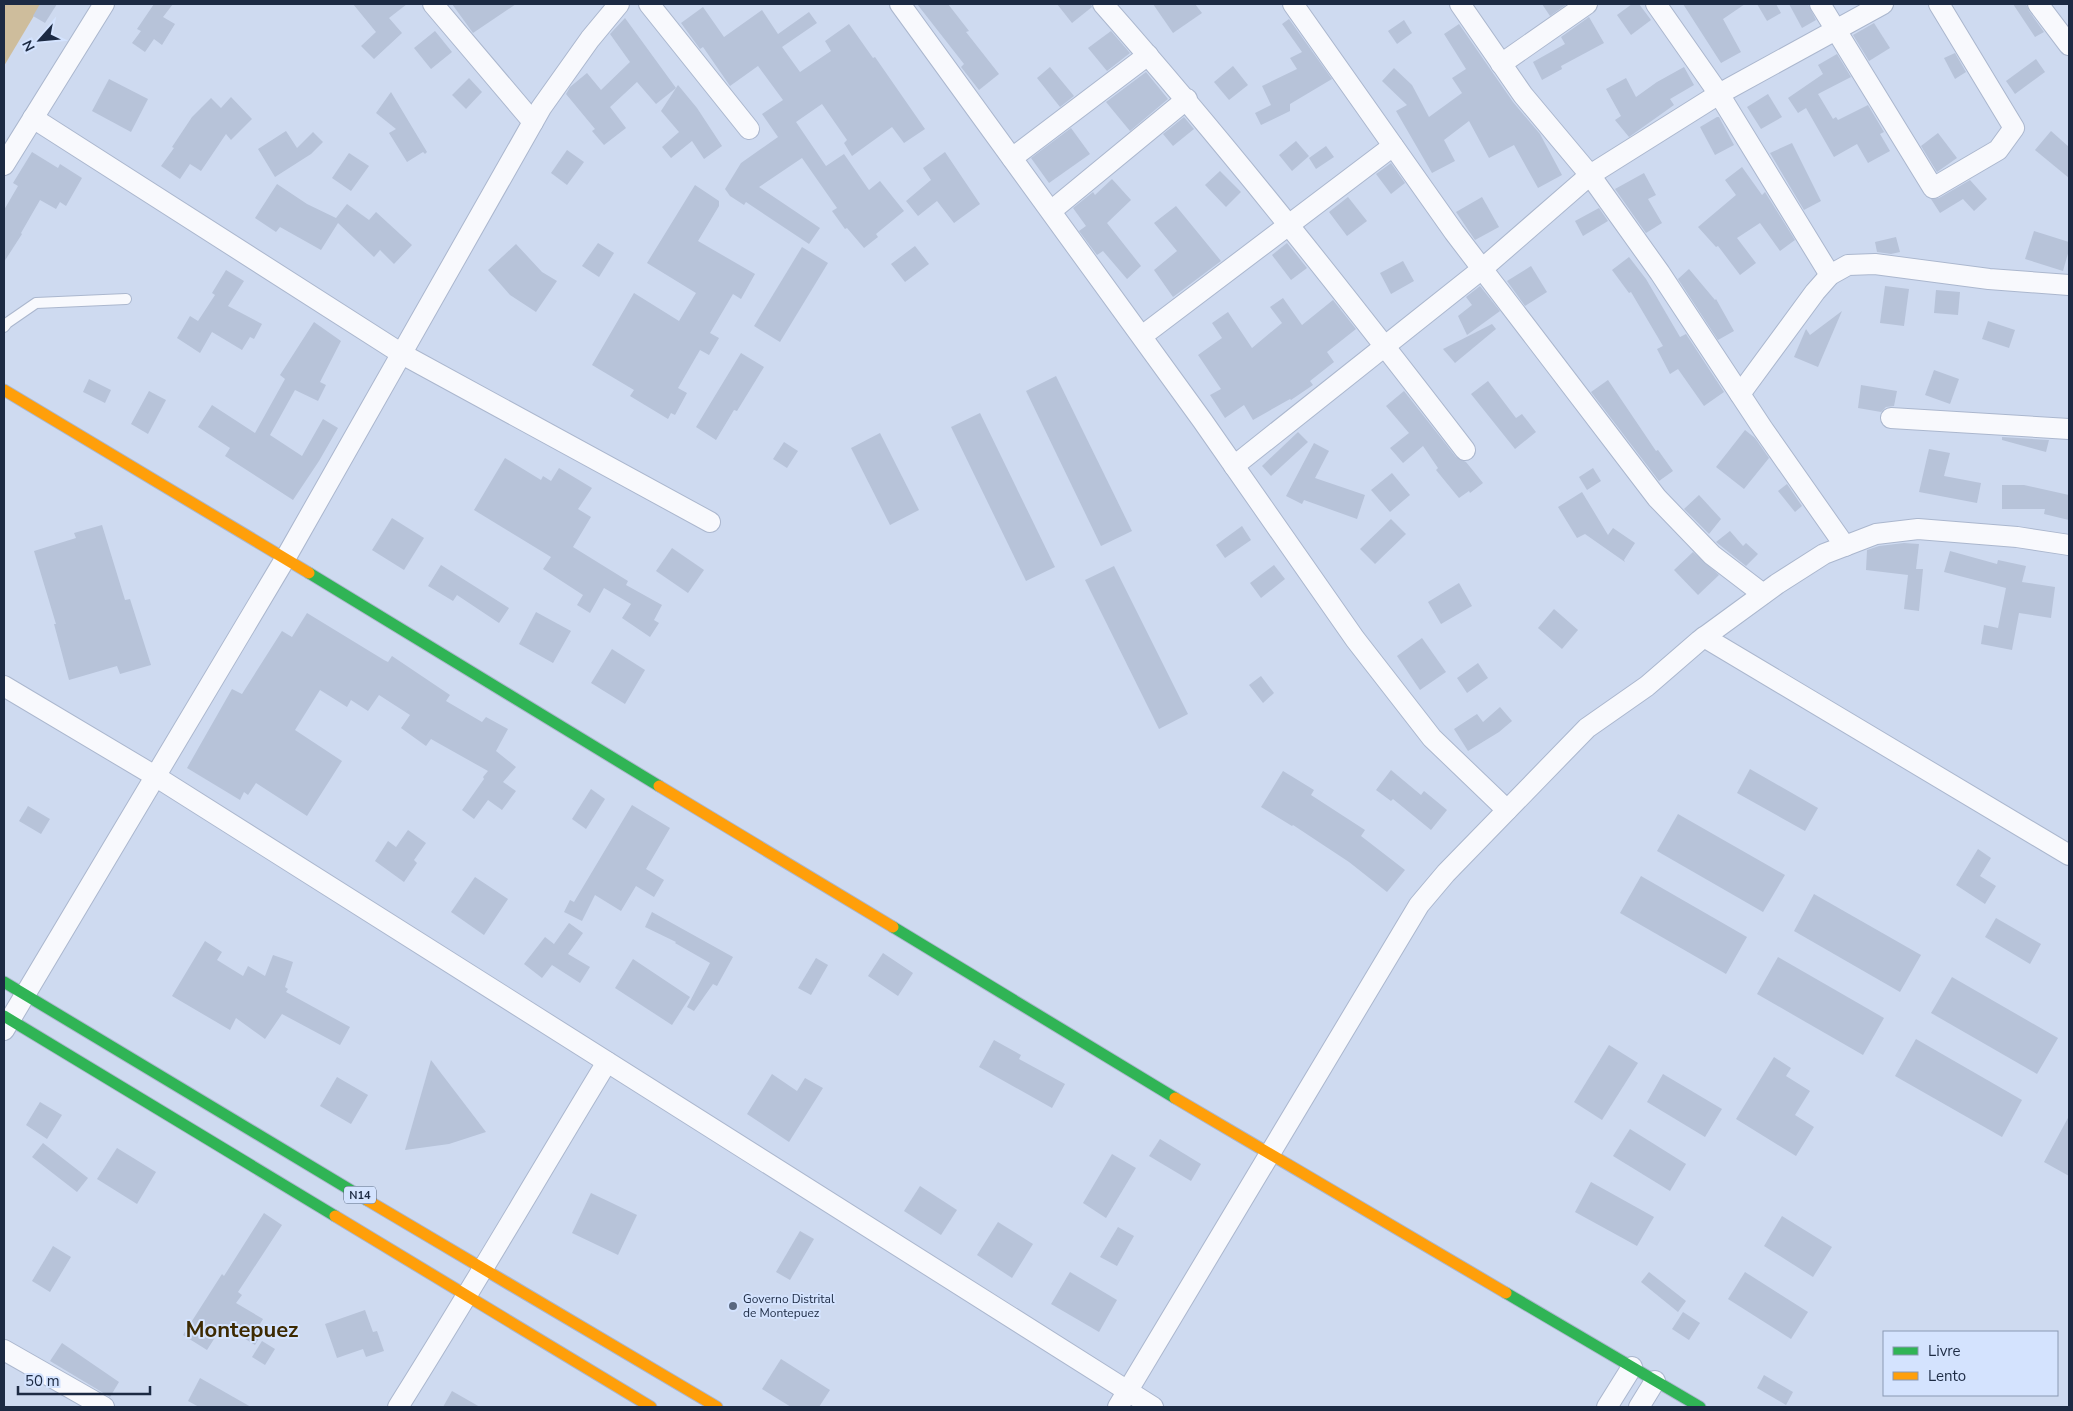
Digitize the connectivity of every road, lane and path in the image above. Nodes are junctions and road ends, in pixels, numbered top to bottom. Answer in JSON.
{"nodes":[{"id":1,"x":433,"y":4,"type":"edge"},
{"id":2,"x":619,"y":4,"type":"edge"},
{"id":3,"x":648,"y":4,"type":"edge"},
{"id":4,"x":900,"y":4,"type":"edge"},
{"id":5,"x":1103,"y":4,"type":"edge"},
{"id":6,"x":1293,"y":4,"type":"edge"},
{"id":7,"x":1460,"y":4,"type":"edge"},
{"id":8,"x":1587,"y":4,"type":"edge"},
{"id":9,"x":1656,"y":4,"type":"edge"},
{"id":10,"x":1820,"y":4,"type":"edge"},
{"id":11,"x":1883,"y":4,"type":"edge"},
{"id":12,"x":1939,"y":4,"type":"edge"},
{"id":13,"x":2038,"y":4,"type":"edge"},
{"id":14,"x":102,"y":5,"type":"edge"},
{"id":15,"x":1835,"y":30,"type":"junction"},
{"id":16,"x":2069,"y":45,"type":"edge"},
{"id":17,"x":1148,"y":55,"type":"junction"},
{"id":18,"x":1501,"y":64,"type":"junction"},
{"id":19,"x":1719,"y":94,"type":"junction"},
{"id":20,"x":1187,"y":100,"type":"junction"},
{"id":21,"x":33,"y":118,"type":"junction"},
{"id":22,"x":533,"y":122,"type":"junction"},
{"id":23,"x":749,"y":129,"type":"dead end"},
{"id":24,"x":1393,"y":146,"type":"junction"},
{"id":25,"x":1012,"y":158,"type":"junction"},
{"id":26,"x":4,"y":165,"type":"edge"},
{"id":27,"x":1590,"y":175,"type":"junction"},
{"id":28,"x":1051,"y":211,"type":"junction"},
{"id":29,"x":1290,"y":225,"type":"junction"},
{"id":30,"x":1482,"y":269,"type":"junction"},
{"id":31,"x":1830,"y":275,"type":"junction"},
{"id":32,"x":2069,"y":285,"type":"edge"},
{"id":33,"x":126,"y":299,"type":"dead end"},
{"id":34,"x":4,"y":327,"type":"edge"},
{"id":35,"x":1142,"y":336,"type":"junction"},
{"id":36,"x":1384,"y":346,"type":"junction"},
{"id":37,"x":402,"y":354,"type":"junction"},
{"id":38,"x":4,"y":390,"type":"edge"},
{"id":39,"x":1740,"y":394,"type":"junction"},
{"id":40,"x":1891,"y":418,"type":"dead end"},
{"id":41,"x":2069,"y":429,"type":"edge"},
{"id":42,"x":1466,"y":450,"type":"dead end"},
{"id":43,"x":1234,"y":466,"type":"junction"},
{"id":44,"x":710,"y":522,"type":"dead end"},
{"id":45,"x":2069,"y":545,"type":"edge"},
{"id":46,"x":1845,"y":546,"type":"junction"},
{"id":47,"x":285,"y":559,"type":"junction"},
{"id":48,"x":1763,"y":594,"type":"junction"},
{"id":49,"x":1704,"y":637,"type":"junction"},
{"id":50,"x":4,"y":686,"type":"edge"},
{"id":51,"x":155,"y":776,"type":"junction"},
{"id":52,"x":1507,"y":810,"type":"junction"},
{"id":53,"x":2069,"y":856,"type":"edge"},
{"id":54,"x":4,"y":982,"type":"edge"},
{"id":55,"x":24,"y":994,"type":"junction"},
{"id":56,"x":6,"y":1022,"type":"edge"},
{"id":57,"x":607,"y":1062,"type":"junction"},
{"id":58,"x":214,"y":1127,"type":"junction"},
{"id":59,"x":1269,"y":1155,"type":"junction"},
{"id":60,"x":484,"y":1269,"type":"junction"},
{"id":61,"x":468,"y":1297,"type":"junction"},
{"id":62,"x":4,"y":1350,"type":"edge"},
{"id":63,"x":1632,"y":1367,"type":"junction"},
{"id":64,"x":1654,"y":1381,"type":"junction"},
{"id":65,"x":1122,"y":1399,"type":"edge"},
{"id":66,"x":104,"y":1407,"type":"edge"},
{"id":67,"x":398,"y":1407,"type":"edge"},
{"id":68,"x":651,"y":1407,"type":"edge"},
{"id":69,"x":717,"y":1407,"type":"edge"},
{"id":70,"x":1153,"y":1407,"type":"edge"},
{"id":71,"x":1608,"y":1407,"type":"edge"},
{"id":72,"x":1639,"y":1407,"type":"edge"},
{"id":73,"x":1700,"y":1407,"type":"edge"}],
"edges":[{"from":1,"to":22,"type":"street"},
{"from":2,"to":22,"type":"street"},
{"from":3,"to":23,"type":"street"},
{"from":4,"to":25,"type":"street"},
{"from":5,"to":17,"type":"street"},
{"from":6,"to":24,"type":"street"},
{"from":7,"to":18,"type":"street"},
{"from":8,"to":18,"type":"street"},
{"from":9,"to":19,"type":"street"},
{"from":10,"to":15,"type":"street"},
{"from":11,"to":15,"type":"street"},
{"from":12,"to":15,"type":"street"},
{"from":13,"to":16,"type":"street"},
{"from":14,"to":21,"type":"street"},
{"from":15,"to":19,"type":"street"},
{"from":17,"to":20,"type":"street"},
{"from":17,"to":25,"type":"street"},
{"from":18,"to":27,"type":"street"},
{"from":19,"to":27,"type":"street"},
{"from":19,"to":31,"type":"street"},
{"from":20,"to":28,"type":"street"},
{"from":20,"to":29,"type":"street"},
{"from":21,"to":26,"type":"street"},
{"from":21,"to":37,"type":"street"},
{"from":22,"to":37,"type":"street"},
{"from":24,"to":29,"type":"street"},
{"from":24,"to":30,"type":"street"},
{"from":25,"to":28,"type":"street"},
{"from":27,"to":30,"type":"street"},
{"from":27,"to":39,"type":"street"},
{"from":28,"to":35,"type":"street"},
{"from":29,"to":35,"type":"street"},
{"from":29,"to":36,"type":"street"},
{"from":30,"to":36,"type":"street"},
{"from":30,"to":48,"type":"street"},
{"from":31,"to":32,"type":"street"},
{"from":31,"to":39,"type":"street"},
{"from":33,"to":34,"type":"lane"},
{"from":35,"to":43,"type":"street"},
{"from":36,"to":42,"type":"street"},
{"from":36,"to":43,"type":"street"},
{"from":37,"to":44,"type":"street"},
{"from":37,"to":47,"type":"street"},
{"from":38,"to":47,"type":"street"},
{"from":39,"to":46,"type":"street"},
{"from":40,"to":41,"type":"street"},
{"from":43,"to":52,"type":"street"},
{"from":45,"to":46,"type":"street"},
{"from":46,"to":48,"type":"street"},
{"from":47,"to":51,"type":"street"},
{"from":47,"to":59,"type":"street"},
{"from":48,"to":49,"type":"street"},
{"from":49,"to":52,"type":"street"},
{"from":49,"to":53,"type":"street"},
{"from":50,"to":51,"type":"street"},
{"from":51,"to":55,"type":"street"},
{"from":51,"to":57,"type":"street"},
{"from":52,"to":59,"type":"street"},
{"from":54,"to":55,"type":"street","number":"N14"},
{"from":55,"to":56,"type":"street"},
{"from":55,"to":58,"type":"street","number":"N14"},
{"from":56,"to":58,"type":"street","number":"N14"},
{"from":57,"to":60,"type":"street"},
{"from":57,"to":65,"type":"street"},
{"from":58,"to":60,"type":"street","number":"N14"},
{"from":58,"to":61,"type":"street","number":"N14"},
{"from":59,"to":63,"type":"street"},
{"from":59,"to":65,"type":"street"},
{"from":60,"to":61,"type":"street"},
{"from":60,"to":69,"type":"street","number":"N14"},
{"from":61,"to":67,"type":"street"},
{"from":61,"to":68,"type":"street","number":"N14"},
{"from":62,"to":66,"type":"street"},
{"from":63,"to":64,"type":"street"},
{"from":63,"to":71,"type":"street"},
{"from":64,"to":72,"type":"street"},
{"from":64,"to":73,"type":"street"},
{"from":65,"to":70,"type":"street"}]}
